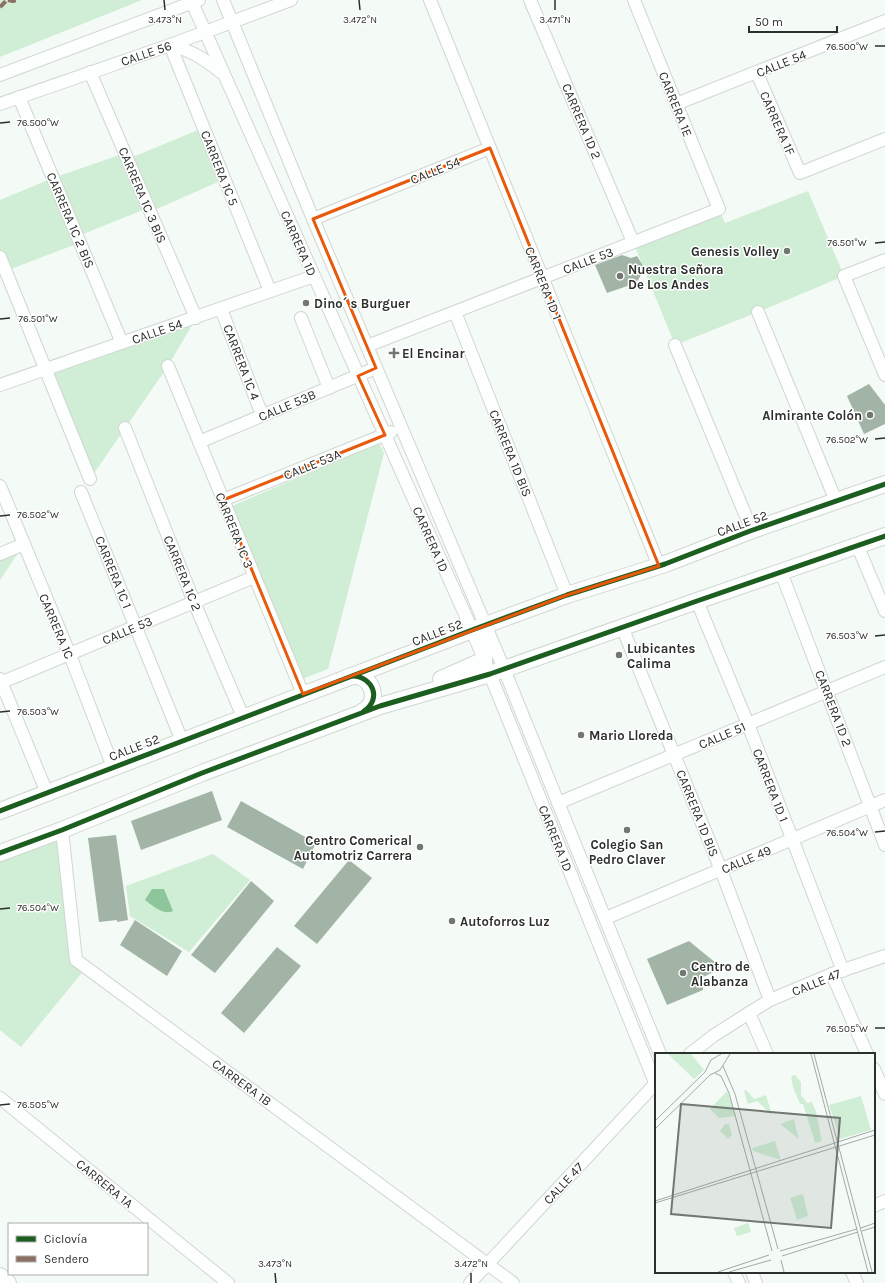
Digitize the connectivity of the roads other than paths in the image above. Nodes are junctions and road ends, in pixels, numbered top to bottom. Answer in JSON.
{"nodes":[{"id":1,"x":167,"y":0,"type":"edge"},
{"id":2,"x":223,"y":0,"type":"edge"},
{"id":3,"x":292,"y":0,"type":"edge"},
{"id":4,"x":430,"y":0,"type":"edge"},
{"id":5,"x":530,"y":0,"type":"edge"},
{"id":6,"x":194,"y":1,"type":"edge"},
{"id":7,"x":637,"y":1,"type":"edge"},
{"id":8,"x":156,"y":15,"type":"junction"},
{"id":9,"x":885,"y":21,"type":"edge"},
{"id":10,"x":231,"y":22,"type":"junction"},
{"id":11,"x":204,"y":31,"type":"junction"},
{"id":12,"x":170,"y":45,"type":"junction"},
{"id":13,"x":90,"y":72,"type":"junction"},
{"id":14,"x":757,"y":73,"type":"junction"},
{"id":15,"x":224,"y":74,"type":"junction"},
{"id":16,"x":0,"y":75,"type":"edge"},
{"id":17,"x":19,"y":97,"type":"junction"},
{"id":18,"x":0,"y":104,"type":"edge"},
{"id":19,"x":676,"y":104,"type":"junction"},
{"id":20,"x":885,"y":139,"type":"edge"},
{"id":21,"x":490,"y":148,"type":"junction"},
{"id":22,"x":719,"y":209,"type":"joint"},
{"id":23,"x":313,"y":219,"type":"junction"},
{"id":24,"x":633,"y":242,"type":"junction"},
{"id":25,"x":0,"y":257,"type":"edge"},
{"id":26,"x":885,"y":260,"type":"edge"},
{"id":27,"x":314,"y":276,"type":"junction"},
{"id":28,"x":542,"y":278,"type":"junction"},
{"id":29,"x":270,"y":291,"type":"junction"},
{"id":30,"x":221,"y":309,"type":"junction"},
{"id":31,"x":455,"y":312,"type":"junction"},
{"id":32,"x":758,"y":312,"type":"dead end"},
{"id":33,"x":196,"y":318,"type":"junction"},
{"id":34,"x":301,"y":318,"type":"dead end"},
{"id":35,"x":122,"y":343,"type":"junction"},
{"id":36,"x":675,"y":345,"type":"dead end"},
{"id":37,"x":367,"y":346,"type":"junction"},
{"id":38,"x":168,"y":366,"type":"dead end"},
{"id":39,"x":376,"y":368,"type":"junction"},
{"id":40,"x":46,"y":370,"type":"junction"},
{"id":41,"x":885,"y":375,"type":"edge"},
{"id":42,"x":358,"y":376,"type":"junction"},
{"id":43,"x":0,"y":386,"type":"edge"},
{"id":44,"x":329,"y":388,"type":"junction"},
{"id":45,"x":262,"y":415,"type":"junction"},
{"id":46,"x":125,"y":428,"type":"dead end"},
{"id":47,"x":401,"y":428,"type":"junction"},
{"id":48,"x":385,"y":435,"type":"junction"},
{"id":49,"x":199,"y":442,"type":"junction"},
{"id":50,"x":90,"y":480,"type":"dead end"},
{"id":51,"x":885,"y":484,"type":"edge"},
{"id":52,"x":0,"y":486,"type":"edge"},
{"id":53,"x":81,"y":492,"type":"dead end"},
{"id":54,"x":223,"y":500,"type":"junction"},
{"id":55,"x":836,"y":501,"type":"junction"},
{"id":56,"x":752,"y":531,"type":"junction"},
{"id":57,"x":885,"y":536,"type":"edge"},
{"id":58,"x":24,"y":544,"type":"junction"},
{"id":59,"x":858,"y":547,"type":"junction"},
{"id":60,"x":0,"y":554,"type":"edge"},
{"id":61,"x":659,"y":566,"type":"junction"},
{"id":62,"x":781,"y":572,"type":"junction"},
{"id":63,"x":254,"y":577,"type":"junction"},
{"id":64,"x":567,"y":595,"type":"junction"},
{"id":65,"x":697,"y":600,"type":"junction"},
{"id":66,"x":194,"y":602,"type":"junction"},
{"id":67,"x":885,"y":611,"type":"edge"},
{"id":68,"x":136,"y":626,"type":"junction"},
{"id":69,"x":622,"y":627,"type":"junction"},
{"id":70,"x":478,"y":628,"type":"junction"},
{"id":71,"x":70,"y":655,"type":"junction"},
{"id":72,"x":885,"y":666,"type":"edge"},
{"id":73,"x":492,"y":668,"type":"junction"},
{"id":74,"x":346,"y":677,"type":"junction"},
{"id":75,"x":1,"y":682,"type":"edge"},
{"id":76,"x":827,"y":691,"type":"junction"},
{"id":77,"x":303,"y":694,"type":"junction"},
{"id":78,"x":361,"y":713,"type":"junction"},
{"id":79,"x":243,"y":717,"type":"junction"},
{"id":80,"x":748,"y":724,"type":"junction"},
{"id":81,"x":182,"y":741,"type":"junction"},
{"id":82,"x":675,"y":755,"type":"junction"},
{"id":83,"x":113,"y":767,"type":"junction"},
{"id":84,"x":47,"y":793,"type":"junction"},
{"id":85,"x":885,"y":800,"type":"edge"},
{"id":86,"x":558,"y":803,"type":"junction"},
{"id":87,"x":871,"y":806,"type":"junction"},
{"id":88,"x":0,"y":811,"type":"edge"},
{"id":89,"x":62,"y":830,"type":"junction"},
{"id":90,"x":793,"y":839,"type":"junction"},
{"id":91,"x":885,"y":845,"type":"edge"},
{"id":92,"x":0,"y":853,"type":"edge"},
{"id":93,"x":721,"y":870,"type":"junction"},
{"id":94,"x":606,"y":918,"type":"junction"},
{"id":95,"x":885,"y":956,"type":"edge"},
{"id":96,"x":838,"y":972,"type":"junction"},
{"id":97,"x":770,"y":1000,"type":"junction"},
{"id":98,"x":749,"y":1013,"type":"junction"},
{"id":99,"x":660,"y":1053,"type":"edge"},
{"id":100,"x":691,"y":1053,"type":"edge"},
{"id":101,"x":767,"y":1053,"type":"edge"},
{"id":102,"x":867,"y":1053,"type":"edge"},
{"id":103,"x":875,"y":1071,"type":"edge"},
{"id":104,"x":655,"y":1081,"type":"edge"},
{"id":105,"x":655,"y":1085,"type":"edge"},
{"id":106,"x":885,"y":1094,"type":"edge"},
{"id":107,"x":0,"y":1098,"type":"edge"},
{"id":108,"x":885,"y":1200,"type":"edge"},
{"id":109,"x":875,"y":1205,"type":"edge"},
{"id":110,"x":487,"y":1264,"type":"junction"},
{"id":111,"x":734,"y":1273,"type":"edge"},
{"id":112,"x":752,"y":1273,"type":"edge"},
{"id":113,"x":852,"y":1273,"type":"edge"},
{"id":114,"x":0,"y":1276,"type":"edge"},
{"id":115,"x":8,"y":1283,"type":"edge"},
{"id":116,"x":228,"y":1283,"type":"edge"},
{"id":117,"x":470,"y":1283,"type":"edge"},
{"id":118,"x":513,"y":1283,"type":"edge"},
{"id":119,"x":739,"y":1283,"type":"edge"},
{"id":120,"x":756,"y":1283,"type":"edge"},
{"id":121,"x":857,"y":1283,"type":"edge"}],
"edges":[{"from":1,"to":8,"type":"street"},
{"from":2,"to":10,"type":"street","name":"CARRERA 1D"},
{"from":3,"to":10,"type":"street","name":"CALLE 56"},
{"from":4,"to":21,"type":"street","name":"CARRERA 1D 1"},
{"from":5,"to":24,"type":"street","name":"CARRERA 1D 2"},
{"from":6,"to":8,"type":"street"},
{"from":6,"to":11,"type":"street","name":"CARRERA 1D"},
{"from":7,"to":19,"type":"street","name":"CARRERA 1E"},
{"from":8,"to":16,"type":"street"},
{"from":9,"to":14,"type":"street","name":"CALLE 54"},
{"from":10,"to":11,"type":"street","name":"CALLE 56"},
{"from":10,"to":23,"type":"street","name":"CARRERA 1D"},
{"from":11,"to":12,"type":"street","name":"CALLE 56"},
{"from":11,"to":15,"type":"street","name":"CARRERA 1D"},
{"from":12,"to":13,"type":"street","name":"CALLE 56"},
{"from":12,"to":15,"type":"street"},
{"from":12,"to":29,"type":"street","name":"CARRERA 1C 5"},
{"from":13,"to":17,"type":"street","name":"CALLE 56"},
{"from":13,"to":33,"type":"street","name":"CARRERA 1C 3 BIS"},
{"from":14,"to":19,"type":"street","name":"CALLE 54"},
{"from":14,"to":20,"type":"street","name":"CARRERA 1F"},
{"from":15,"to":27,"type":"street","name":"CARRERA 1D"},
{"from":17,"to":18,"type":"street","name":"CALLE 56"},
{"from":17,"to":35,"type":"street","name":"CARRERA 1C 2 BIS"},
{"from":19,"to":22,"type":"street","name":"CARRERA 1E"},
{"from":21,"to":23,"type":"street","name":"CALLE 54"},
{"from":21,"to":28,"type":"street","name":"CARRERA 1D 1"},
{"from":22,"to":24,"type":"street","name":"CALLE 53"},
{"from":23,"to":37,"type":"street","name":"CARRERA 1D"},
{"from":24,"to":28,"type":"street","name":"CALLE 53"},
{"from":25,"to":40,"type":"street"},
{"from":26,"to":41,"type":"street"},
{"from":27,"to":29,"type":"street","name":"CALLE 54"},
{"from":27,"to":42,"type":"street","name":"CARRERA 1D"},
{"from":28,"to":31,"type":"street","name":"CALLE 53"},
{"from":28,"to":61,"type":"street","name":"CARRERA 1D 1"},
{"from":29,"to":30,"type":"street","name":"CALLE 54"},
{"from":30,"to":33,"type":"street","name":"CALLE 54"},
{"from":30,"to":45,"type":"street","name":"CARRERA 1C 4"},
{"from":31,"to":37,"type":"street","name":"CALLE 53"},
{"from":31,"to":64,"type":"street","name":"CARRERA 1D BIS"},
{"from":32,"to":55,"type":"street"},
{"from":33,"to":35,"type":"street","name":"CALLE 54"},
{"from":34,"to":44,"type":"street"},
{"from":35,"to":40,"type":"street","name":"CALLE 54"},
{"from":36,"to":56,"type":"street"},
{"from":37,"to":39,"type":"street","name":"CARRERA 1D"},
{"from":38,"to":49,"type":"street","name":"CARRERA 1C 3"},
{"from":39,"to":42,"type":"street","name":"CALLE 53B"},
{"from":39,"to":47,"type":"street","name":"CARRERA 1D"},
{"from":40,"to":43,"type":"street","name":"CALLE 54"},
{"from":40,"to":50,"type":"street"},
{"from":42,"to":44,"type":"street","name":"CALLE 53B"},
{"from":42,"to":48,"type":"street","name":"CARRERA 1D"},
{"from":44,"to":45,"type":"street","name":"CALLE 53B"},
{"from":45,"to":49,"type":"street","name":"CALLE 53B"},
{"from":46,"to":66,"type":"street","name":"CARRERA 1C 2"},
{"from":47,"to":48,"type":"street","name":"CALLE 53A"},
{"from":47,"to":70,"type":"street","name":"CARRERA 1D"},
{"from":48,"to":54,"type":"street","name":"CALLE 53A"},
{"from":48,"to":70,"type":"street","name":"CARRERA 1D"},
{"from":49,"to":54,"type":"street","name":"CARRERA 1C 3"},
{"from":51,"to":55,"type":"main road","name":"CALLE 52"},
{"from":52,"to":58,"type":"street","name":"CARRERA 1C"},
{"from":53,"to":68,"type":"street","name":"CARRERA 1C 1"},
{"from":54,"to":63,"type":"street","name":"CARRERA 1C 3"},
{"from":55,"to":56,"type":"main road","name":"CALLE 52"},
{"from":56,"to":61,"type":"main road","name":"CALLE 52"},
{"from":57,"to":59,"type":"main road"},
{"from":58,"to":60,"type":"street"},
{"from":58,"to":71,"type":"street","name":"CARRERA 1C"},
{"from":59,"to":62,"type":"main road"},
{"from":59,"to":67,"type":"street"},
{"from":61,"to":64,"type":"main road","name":"CALLE 52"},
{"from":62,"to":65,"type":"main road"},
{"from":62,"to":76,"type":"street","name":"CARRERA 1D 2"},
{"from":63,"to":66,"type":"street","name":"CALLE 53"},
{"from":63,"to":77,"type":"street","name":"CARRERA 1C 3"},
{"from":64,"to":70,"type":"main road","name":"CALLE 52"},
{"from":65,"to":69,"type":"main road"},
{"from":65,"to":80,"type":"street","name":"CARRERA 1D 1"},
{"from":66,"to":68,"type":"street","name":"CALLE 53"},
{"from":66,"to":79,"type":"street","name":"CARRERA 1C 2"},
{"from":68,"to":71,"type":"street","name":"CALLE 53"},
{"from":68,"to":81,"type":"street","name":"CARRERA 1C 1"},
{"from":69,"to":73,"type":"main road"},
{"from":69,"to":82,"type":"street","name":"CARRERA 1D BIS"},
{"from":70,"to":73,"type":"main road"},
{"from":70,"to":73,"type":"street","name":"CARRERA 1D"},
{"from":70,"to":74,"type":"main road","name":"CALLE 52"},
{"from":71,"to":75,"type":"street","name":"CALLE 53"},
{"from":71,"to":83,"type":"street","name":"CARRERA 1C"},
{"from":72,"to":76,"type":"street","name":"CALLE 51"},
{"from":73,"to":78,"type":"main road"},
{"from":73,"to":86,"type":"street","name":"CARRERA 1D"},
{"from":73,"to":104,"type":"street","name":"CARRERA 1D"},
{"from":74,"to":77,"type":"main road","name":"CALLE 52"},
{"from":74,"to":78,"type":"main road"},
{"from":75,"to":84,"type":"street"},
{"from":76,"to":80,"type":"street","name":"CALLE 51"},
{"from":76,"to":87,"type":"street","name":"CARRERA 1D 2"},
{"from":77,"to":79,"type":"main road","name":"CALLE 52"},
{"from":78,"to":89,"type":"main road"},
{"from":79,"to":81,"type":"main road","name":"CALLE 52"},
{"from":80,"to":82,"type":"street","name":"CALLE 51"},
{"from":80,"to":90,"type":"street","name":"CARRERA 1D 1"},
{"from":81,"to":83,"type":"main road","name":"CALLE 52"},
{"from":82,"to":86,"type":"street","name":"CALLE 51"},
{"from":82,"to":93,"type":"street","name":"CARRERA 1D BIS"},
{"from":83,"to":84,"type":"main road","name":"CALLE 52"},
{"from":84,"to":88,"type":"main road","name":"CALLE 52"},
{"from":85,"to":87,"type":"street","name":"CALLE 49"},
{"from":86,"to":94,"type":"street","name":"CARRERA 1D"},
{"from":87,"to":90,"type":"street","name":"CALLE 49"},
{"from":87,"to":91,"type":"street","name":"CARRERA 1D 2"},
{"from":89,"to":92,"type":"main road"},
{"from":89,"to":110,"type":"street","name":"CARRERA 1B"},
{"from":90,"to":93,"type":"street","name":"CALLE 49"},
{"from":90,"to":96,"type":"street","name":"CARRERA 1D 1"},
{"from":93,"to":94,"type":"street","name":"CALLE 49"},
{"from":93,"to":97,"type":"street","name":"CARRERA 1D BIS"},
{"from":94,"to":99,"type":"street","name":"CARRERA 1D"},
{"from":95,"to":96,"type":"street","name":"CALLE 47"},
{"from":96,"to":97,"type":"street","name":"CALLE 47"},
{"from":96,"to":102,"type":"street","name":"CARRERA 1D 1"},
{"from":97,"to":98,"type":"street","name":"CALLE 47"},
{"from":98,"to":100,"type":"street","name":"CALLE 47"},
{"from":98,"to":101,"type":"street"},
{"from":103,"to":106,"type":"street"},
{"from":105,"to":110,"type":"street","name":"CALLE 47"},
{"from":107,"to":116,"type":"street","name":"CARRERA 1A"},
{"from":108,"to":109,"type":"street"},
{"from":110,"to":117,"type":"street","name":"CALLE 47"},
{"from":110,"to":118,"type":"street","name":"CARRERA 1B"},
{"from":111,"to":119,"type":"street"},
{"from":112,"to":120,"type":"street"},
{"from":113,"to":121,"type":"street"},
{"from":114,"to":115,"type":"main road"}]}
